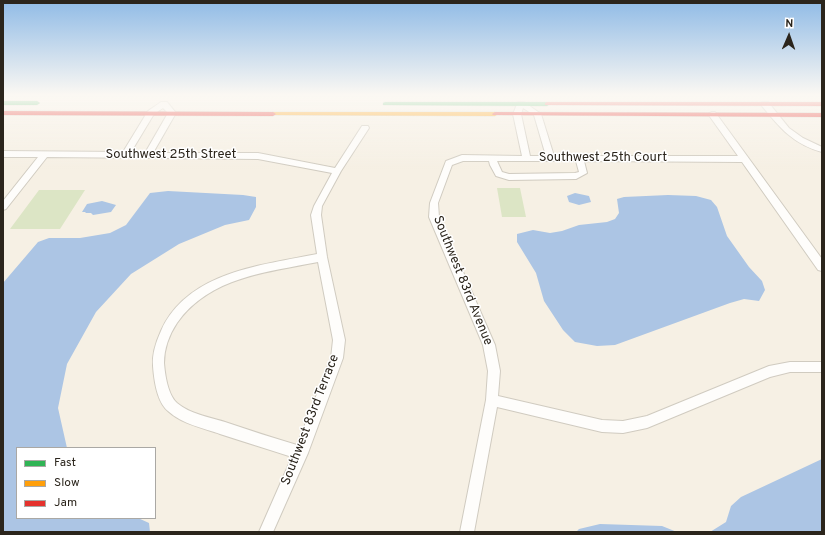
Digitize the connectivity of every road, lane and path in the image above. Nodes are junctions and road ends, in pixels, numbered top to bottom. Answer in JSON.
{"nodes":[{"id":1,"x":147,"y":119,"type":"edge"},
{"id":2,"x":169,"y":119,"type":"edge"},
{"id":3,"x":518,"y":119,"type":"edge"},
{"id":4,"x":538,"y":119,"type":"edge"},
{"id":5,"x":716,"y":119,"type":"edge"},
{"id":6,"x":777,"y":119,"type":"edge"},
{"id":7,"x":365,"y":128,"type":"dead end"},
{"id":8,"x":822,"y":150,"type":"edge"},
{"id":9,"x":3,"y":154,"type":"edge"},
{"id":10,"x":44,"y":155,"type":"junction"},
{"id":11,"x":125,"y":155,"type":"junction"},
{"id":12,"x":148,"y":155,"type":"junction"},
{"id":13,"x":462,"y":158,"type":"joint"},
{"id":14,"x":493,"y":158,"type":"junction"},
{"id":15,"x":527,"y":158,"type":"junction"},
{"id":16,"x":550,"y":158,"type":"junction"},
{"id":17,"x":579,"y":158,"type":"junction"},
{"id":18,"x":745,"y":159,"type":"junction"},
{"id":19,"x":337,"y":171,"type":"junction"},
{"id":20,"x":3,"y":206,"type":"edge"},
{"id":21,"x":322,"y":257,"type":"junction"},
{"id":22,"x":822,"y":267,"type":"edge"},
{"id":23,"x":822,"y":367,"type":"edge"},
{"id":24,"x":492,"y":400,"type":"junction"},
{"id":25,"x":300,"y":454,"type":"junction"},
{"id":26,"x":266,"y":532,"type":"edge"},
{"id":27,"x":467,"y":532,"type":"edge"}],
"edges":[{"from":1,"to":11,"type":"street"},
{"from":2,"to":12,"type":"street"},
{"from":3,"to":15,"type":"street"},
{"from":4,"to":16,"type":"street"},
{"from":5,"to":18,"type":"street"},
{"from":6,"to":8,"type":"street"},
{"from":7,"to":19,"type":"street","name":"Southwest 83rd Terrace"},
{"from":9,"to":10,"type":"street","name":"Southwest 25th Street"},
{"from":10,"to":11,"type":"street","name":"Southwest 25th Street"},
{"from":10,"to":20,"type":"street"},
{"from":11,"to":12,"type":"street","name":"Southwest 25th Street"},
{"from":12,"to":19,"type":"street","name":"Southwest 25th Street"},
{"from":13,"to":14,"type":"street","name":"Southwest 25th Court"},
{"from":13,"to":24,"type":"street","name":"Southwest 83rd Avenue"},
{"from":14,"to":15,"type":"street","name":"Southwest 25th Court"},
{"from":14,"to":17,"type":"street"},
{"from":15,"to":16,"type":"street","name":"Southwest 25th Court"},
{"from":16,"to":17,"type":"street","name":"Southwest 25th Court"},
{"from":17,"to":18,"type":"street","name":"Southwest 25th Court"},
{"from":18,"to":22,"type":"street"},
{"from":19,"to":21,"type":"street","name":"Southwest 83rd Terrace"},
{"from":21,"to":25,"type":"street","name":"Southwest 83rd Terrace"},
{"from":21,"to":25,"type":"street"},
{"from":23,"to":24,"type":"street"},
{"from":24,"to":27,"type":"street","name":"Southwest 83rd Avenue"},
{"from":25,"to":26,"type":"street","name":"Southwest 83rd Terrace"}]}
